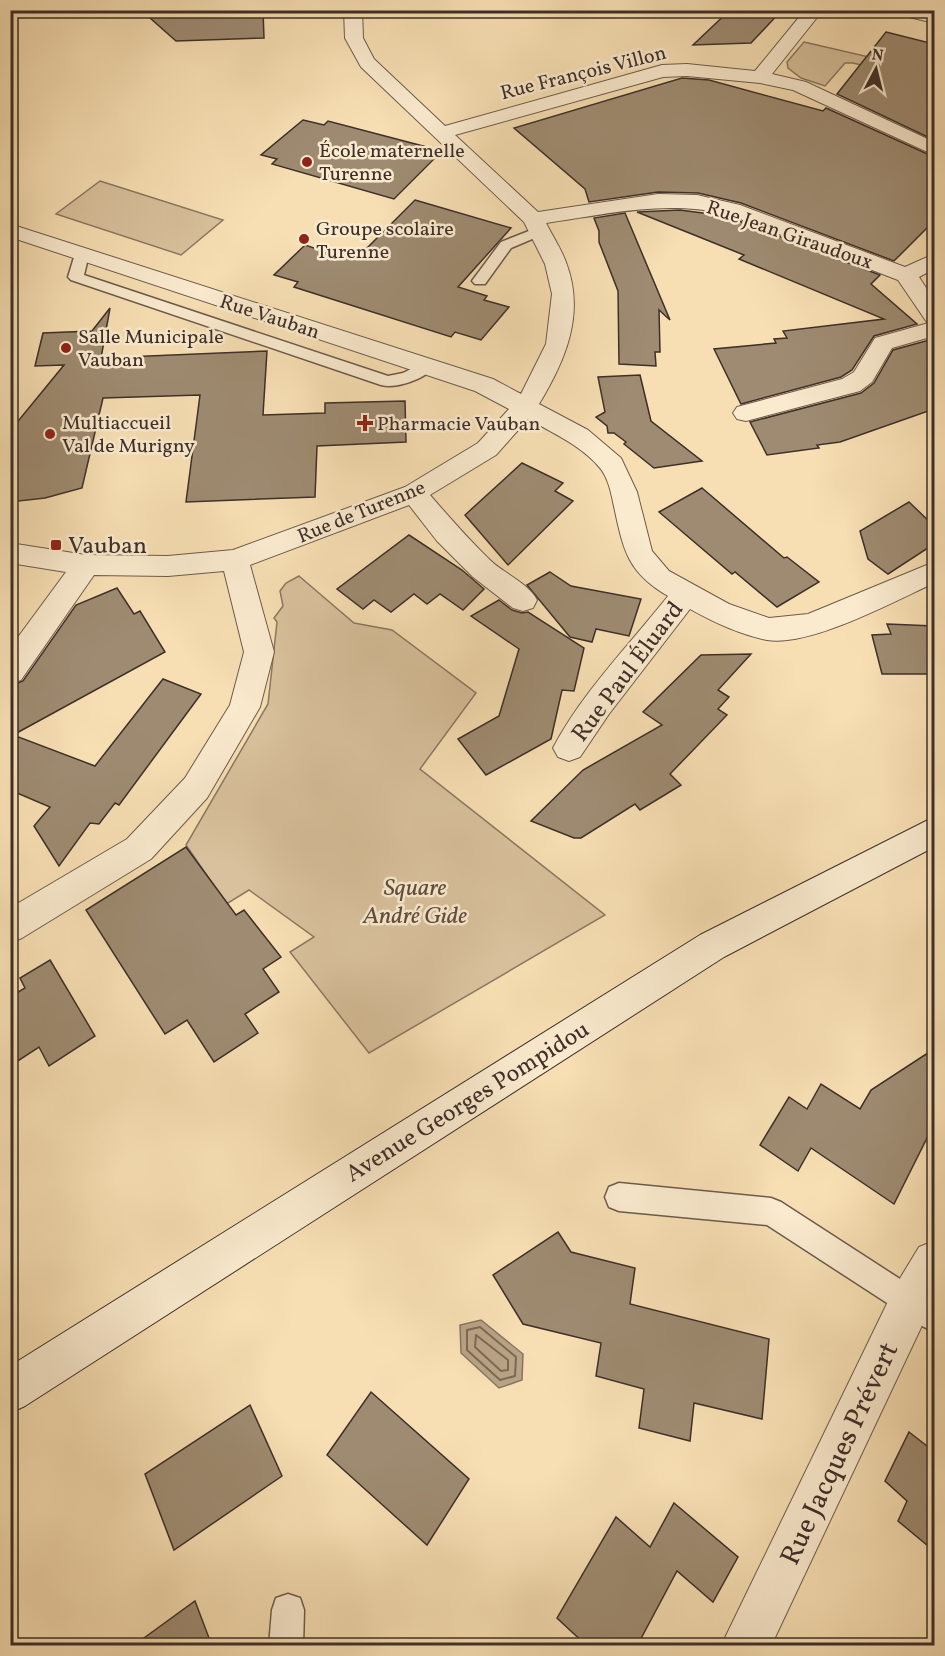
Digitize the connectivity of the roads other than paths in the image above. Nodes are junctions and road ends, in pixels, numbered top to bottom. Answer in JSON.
{"nodes":[{"id":1,"x":352,"y":10,"type":"edge"},
{"id":2,"x":815,"y":10,"type":"edge"},
{"id":3,"x":903,"y":10,"type":"edge"},
{"id":4,"x":934,"y":18,"type":"edge"},
{"id":5,"x":760,"y":77,"type":"junction"},
{"id":6,"x":441,"y":133,"type":"junction"},
{"id":7,"x":934,"y":148,"type":"edge"},
{"id":8,"x":536,"y":225,"type":"junction"},
{"id":9,"x":10,"y":231,"type":"edge"},
{"id":10,"x":934,"y":261,"type":"edge"},
{"id":11,"x":906,"y":275,"type":"junction"},
{"id":12,"x":480,"y":281,"type":"dead end"},
{"id":13,"x":934,"y":316,"type":"edge"},
{"id":14,"x":934,"y":329,"type":"edge"},
{"id":15,"x":526,"y":406,"type":"junction"},
{"id":16,"x":746,"y":413,"type":"dead end"},
{"id":17,"x":414,"y":493,"type":"junction"},
{"id":18,"x":10,"y":553,"type":"edge"},
{"id":19,"x":235,"y":560,"type":"junction"},
{"id":20,"x":86,"y":565,"type":"junction"},
{"id":21,"x":934,"y":572,"type":"edge"},
{"id":22,"x":686,"y":594,"type":"junction"},
{"id":23,"x":523,"y":600,"type":"dead end"},
{"id":24,"x":10,"y":672,"type":"edge"},
{"id":25,"x":568,"y":748,"type":"dead end"},
{"id":26,"x":934,"y":831,"type":"edge"},
{"id":27,"x":10,"y":927,"type":"edge"},
{"id":28,"x":619,"y":1197,"type":"dead end"},
{"id":29,"x":934,"y":1262,"type":"edge"},
{"id":30,"x":922,"y":1308,"type":"edge"},
{"id":31,"x":10,"y":1391,"type":"edge"},
{"id":32,"x":288,"y":1610,"type":"dead end"},
{"id":33,"x":286,"y":1646,"type":"edge"},
{"id":34,"x":745,"y":1646,"type":"edge"}],
"edges":[{"from":1,"to":6,"type":"street","name":"Rue de Turenne"},
{"from":2,"to":5,"type":"street"},
{"from":3,"to":4,"type":"street"},
{"from":5,"to":6,"type":"street","name":"Rue François Villon"},
{"from":5,"to":7,"type":"street","name":"Rue François Villon"},
{"from":6,"to":8,"type":"street","name":"Rue de Turenne"},
{"from":8,"to":11,"type":"street","name":"Rue Jean Giraudoux"},
{"from":8,"to":12,"type":"lane"},
{"from":8,"to":15,"type":"street","name":"Rue de Turenne"},
{"from":9,"to":15,"type":"street","name":"Rue Vauban"},
{"from":10,"to":11,"type":"street"},
{"from":11,"to":13,"type":"street"},
{"from":14,"to":16,"type":"street"},
{"from":15,"to":17,"type":"street","name":"Rue de Turenne"},
{"from":15,"to":22,"type":"street","name":"Rue Vauban"},
{"from":17,"to":19,"type":"street","name":"Rue de Turenne"},
{"from":17,"to":23,"type":"street"},
{"from":18,"to":20,"type":"street","name":"Rue de Turenne"},
{"from":19,"to":20,"type":"street","name":"Rue de Turenne"},
{"from":19,"to":27,"type":"street"},
{"from":20,"to":24,"type":"street"},
{"from":21,"to":22,"type":"street","name":"Rue Vauban"},
{"from":22,"to":25,"type":"street","name":"Rue Paul Éluard"},
{"from":26,"to":31,"type":"street","name":"Avenue Georges Pompidou"},
{"from":28,"to":30,"type":"lane"},
{"from":29,"to":30,"type":"street","name":"Rue Jacques Prévert"},
{"from":30,"to":34,"type":"street","name":"Rue Jacques Prévert"},
{"from":32,"to":33,"type":"lane"}]}
